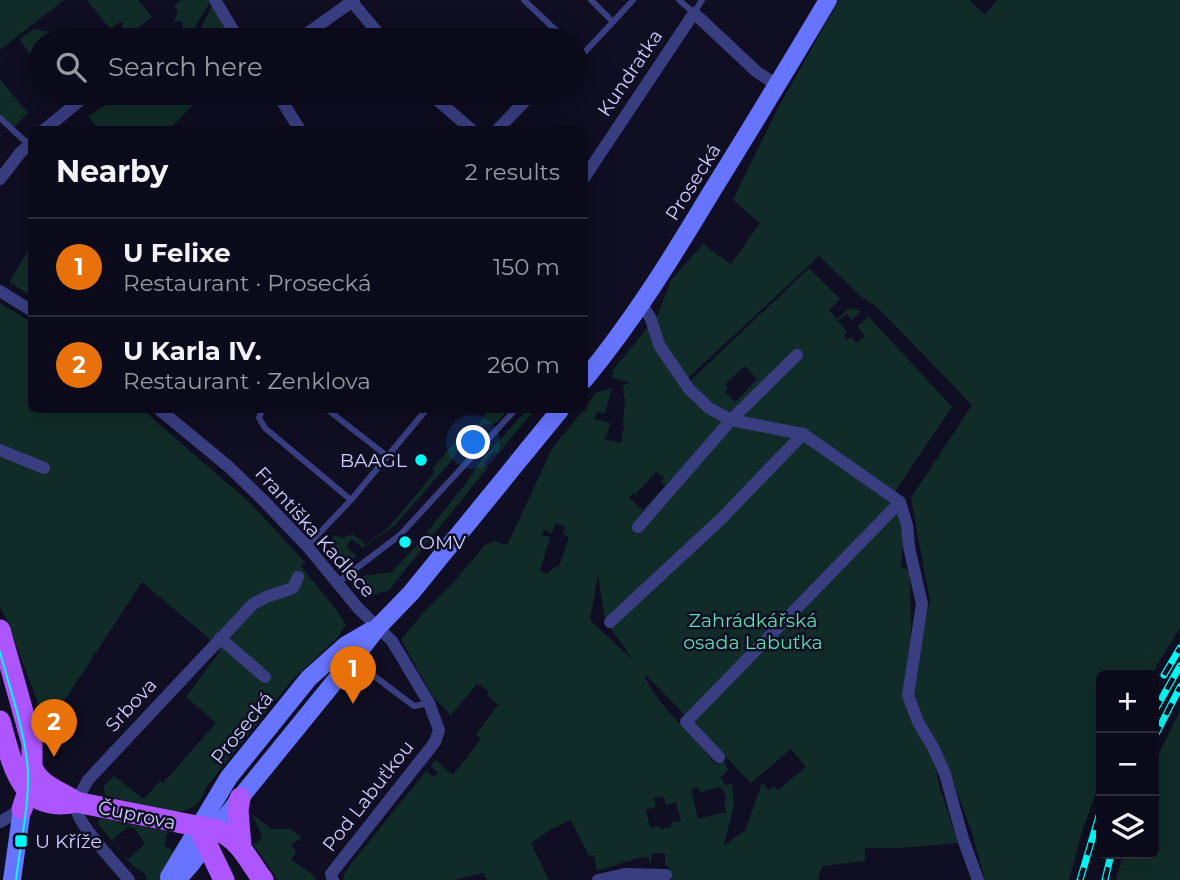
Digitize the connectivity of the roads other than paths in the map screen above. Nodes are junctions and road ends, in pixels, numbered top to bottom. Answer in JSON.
{"nodes":[{"id":1,"x":215,"y":0,"type":"edge"},
{"id":2,"x":524,"y":0,"type":"edge"},
{"id":3,"x":590,"y":0,"type":"edge"},
{"id":4,"x":633,"y":0,"type":"edge"},
{"id":5,"x":679,"y":0,"type":"edge"},
{"id":6,"x":702,"y":0,"type":"edge"},
{"id":7,"x":828,"y":0,"type":"edge"},
{"id":8,"x":352,"y":1,"type":"edge"},
{"id":9,"x":694,"y":13,"type":"junction"},
{"id":10,"x":613,"y":22,"type":"junction"},
{"id":11,"x":232,"y":28,"type":"edge"},
{"id":12,"x":315,"y":28,"type":"edge"},
{"id":13,"x":374,"y":28,"type":"edge"},
{"id":14,"x":553,"y":28,"type":"edge"},
{"id":15,"x":588,"y":49,"type":"edge"},
{"id":16,"x":777,"y":85,"type":"junction"},
{"id":17,"x":74,"y":105,"type":"edge"},
{"id":18,"x":284,"y":105,"type":"edge"},
{"id":19,"x":443,"y":105,"type":"edge"},
{"id":20,"x":521,"y":105,"type":"edge"},
{"id":21,"x":0,"y":118,"type":"edge"},
{"id":22,"x":49,"y":126,"type":"edge"},
{"id":23,"x":298,"y":126,"type":"edge"},
{"id":24,"x":467,"y":126,"type":"edge"},
{"id":25,"x":501,"y":126,"type":"edge"},
{"id":26,"x":28,"y":141,"type":"edge"},
{"id":27,"x":28,"y":145,"type":"edge"},
{"id":28,"x":588,"y":172,"type":"edge"},
{"id":29,"x":0,"y":179,"type":"edge"},
{"id":30,"x":0,"y":291,"type":"edge"},
{"id":31,"x":642,"y":304,"type":"junction"},
{"id":32,"x":28,"y":308,"type":"edge"},
{"id":33,"x":797,"y":355,"type":"dead end"},
{"id":34,"x":588,"y":375,"type":"edge"},
{"id":35,"x":170,"y":413,"type":"edge"},
{"id":36,"x":261,"y":413,"type":"edge"},
{"id":37,"x":332,"y":413,"type":"edge"},
{"id":38,"x":423,"y":413,"type":"edge"},
{"id":39,"x":513,"y":413,"type":"edge"},
{"id":40,"x":558,"y":413,"type":"edge"},
{"id":41,"x":731,"y":419,"type":"junction"},
{"id":42,"x":803,"y":434,"type":"junction"},
{"id":43,"x":0,"y":450,"type":"edge"},
{"id":44,"x":387,"y":456,"type":"junction"},
{"id":45,"x":44,"y":468,"type":"dead end"},
{"id":46,"x":351,"y":500,"type":"junction"},
{"id":47,"x":900,"y":502,"type":"junction"},
{"id":48,"x":638,"y":527,"type":"dead end"},
{"id":49,"x":307,"y":545,"type":"junction"},
{"id":50,"x":298,"y":577,"type":"dead end"},
{"id":51,"x":337,"y":583,"type":"junction"},
{"id":52,"x":610,"y":622,"type":"dead end"},
{"id":53,"x":377,"y":627,"type":"junction"},
{"id":54,"x":0,"y":630,"type":"edge"},
{"id":55,"x":220,"y":638,"type":"junction"},
{"id":56,"x":366,"y":670,"type":"dead end"},
{"id":57,"x":265,"y":677,"type":"dead end"},
{"id":58,"x":429,"y":703,"type":"junction"},
{"id":59,"x":0,"y":721,"type":"edge"},
{"id":60,"x":719,"y":757,"type":"dead end"},
{"id":61,"x":23,"y":769,"type":"junction"},
{"id":62,"x":240,"y":798,"type":"junction"},
{"id":63,"x":31,"y":801,"type":"junction"},
{"id":64,"x":76,"y":802,"type":"junction"},
{"id":65,"x":0,"y":822,"type":"edge"},
{"id":66,"x":207,"y":834,"type":"junction"},
{"id":67,"x":241,"y":847,"type":"junction"},
{"id":68,"x":666,"y":875,"type":"dead end"},
{"id":69,"x":12,"y":880,"type":"edge"},
{"id":70,"x":130,"y":880,"type":"edge"},
{"id":71,"x":167,"y":880,"type":"edge"},
{"id":72,"x":177,"y":880,"type":"edge"},
{"id":73,"x":224,"y":880,"type":"edge"},
{"id":74,"x":264,"y":880,"type":"edge"},
{"id":75,"x":333,"y":880,"type":"edge"},
{"id":76,"x":598,"y":880,"type":"edge"},
{"id":77,"x":978,"y":880,"type":"edge"}],
"edges":[{"from":1,"to":11,"type":"street"},
{"from":2,"to":14,"type":"lane"},
{"from":3,"to":10,"type":"lane"},
{"from":4,"to":10,"type":"lane"},
{"from":5,"to":9,"type":"lane"},
{"from":6,"to":9,"type":"lane"},
{"from":7,"to":16,"type":"main road","name":"Prosecká"},
{"from":8,"to":12,"type":"street"},
{"from":8,"to":13,"type":"street"},
{"from":9,"to":16,"type":"street"},
{"from":9,"to":28,"type":"street","name":"Kundratka"},
{"from":10,"to":15,"type":"lane"},
{"from":16,"to":31,"type":"main road","name":"Prosecká"},
{"from":17,"to":22,"type":"street"},
{"from":18,"to":23,"type":"street"},
{"from":19,"to":24,"type":"street"},
{"from":20,"to":25,"type":"street"},
{"from":21,"to":26,"type":"lane"},
{"from":27,"to":29,"type":"street"},
{"from":30,"to":32,"type":"street"},
{"from":31,"to":34,"type":"main road","name":"Prosecká"},
{"from":31,"to":41,"type":"street"},
{"from":33,"to":41,"type":"street"},
{"from":35,"to":49,"type":"street","name":"Františka Kadlece"},
{"from":36,"to":46,"type":"lane"},
{"from":37,"to":44,"type":"lane"},
{"from":38,"to":44,"type":"lane"},
{"from":39,"to":51,"type":"lane"},
{"from":40,"to":53,"type":"main road","name":"Prosecká"},
{"from":41,"to":42,"type":"street"},
{"from":41,"to":48,"type":"street"},
{"from":42,"to":47,"type":"street"},
{"from":42,"to":52,"type":"street"},
{"from":43,"to":45,"type":"street"},
{"from":44,"to":46,"type":"lane"},
{"from":46,"to":49,"type":"lane"},
{"from":47,"to":60,"type":"street"},
{"from":47,"to":77,"type":"street"},
{"from":49,"to":51,"type":"street","name":"Františka Kadlece"},
{"from":50,"to":55,"type":"street","name":"Srbova"},
{"from":51,"to":53,"type":"street","name":"Františka Kadlece"},
{"from":53,"to":58,"type":"street","name":"Pod Labuťkou"},
{"from":53,"to":62,"type":"main road","name":"Prosecká"},
{"from":53,"to":66,"type":"main road","name":"Prosecká"},
{"from":54,"to":61,"type":"main road"},
{"from":55,"to":57,"type":"street"},
{"from":55,"to":64,"type":"street","name":"Srbova"},
{"from":56,"to":58,"type":"lane"},
{"from":58,"to":75,"type":"street","name":"Pod Labuťkou"},
{"from":59,"to":61,"type":"main road"},
{"from":61,"to":63,"type":"main road"},
{"from":61,"to":64,"type":"main road","name":"Čuprova"},
{"from":62,"to":66,"type":"main road","name":"Prosecká"},
{"from":62,"to":67,"type":"main road"},
{"from":63,"to":64,"type":"main road","name":"Čuprova"},
{"from":63,"to":65,"type":"street"},
{"from":63,"to":69,"type":"main road"},
{"from":64,"to":66,"type":"main road","name":"Čuprova"},
{"from":64,"to":70,"type":"street"},
{"from":66,"to":67,"type":"main road","name":"Čuprova"},
{"from":66,"to":71,"type":"main road","name":"Prosecká"},
{"from":66,"to":72,"type":"main road","name":"Prosecká"},
{"from":66,"to":73,"type":"main road"},
{"from":67,"to":74,"type":"main road","name":"Čuprova"},
{"from":68,"to":76,"type":"street"}]}
